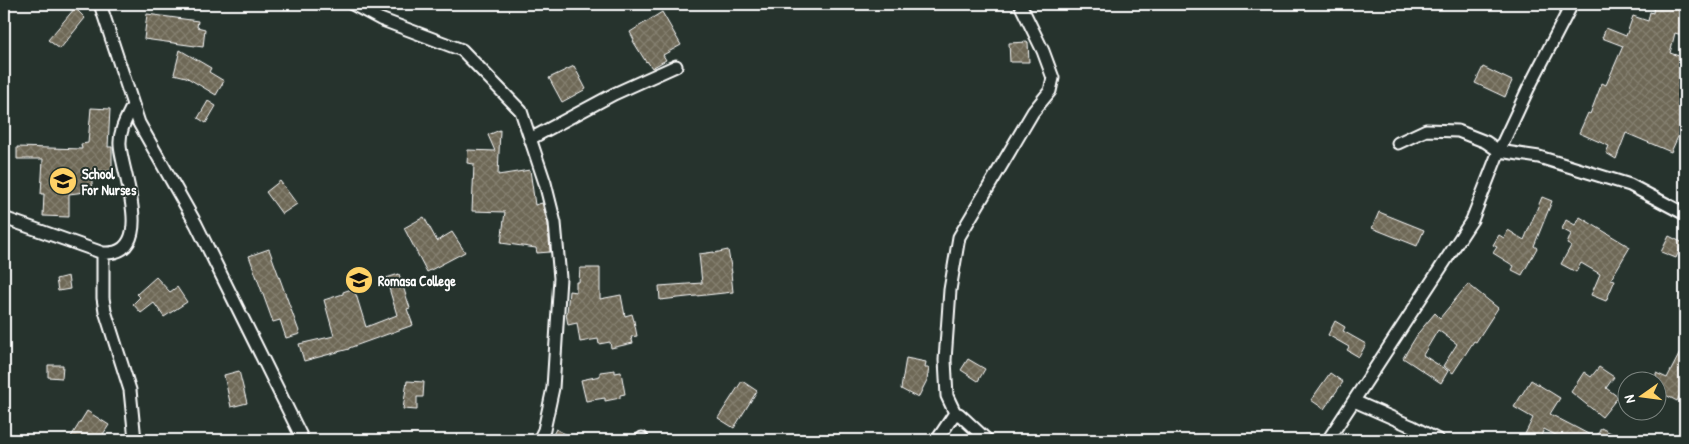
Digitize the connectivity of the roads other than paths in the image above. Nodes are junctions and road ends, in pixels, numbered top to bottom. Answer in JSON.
{"nodes":[{"id":1,"x":100,"y":4,"type":"edge"},
{"id":2,"x":352,"y":4,"type":"edge"},
{"id":3,"x":1020,"y":4,"type":"edge"},
{"id":4,"x":1572,"y":4,"type":"edge"},
{"id":5,"x":676,"y":66,"type":"dead end"},
{"id":6,"x":133,"y":105,"type":"junction"},
{"id":7,"x":530,"y":139,"type":"junction"},
{"id":8,"x":1398,"y":142,"type":"dead end"},
{"id":9,"x":1499,"y":151,"type":"junction"},
{"id":10,"x":1685,"y":214,"type":"edge"},
{"id":11,"x":4,"y":218,"type":"edge"},
{"id":12,"x":103,"y":253,"type":"junction"},
{"id":13,"x":1354,"y":401,"type":"junction"},
{"id":14,"x":956,"y":415,"type":"junction"},
{"id":15,"x":135,"y":440,"type":"edge"},
{"id":16,"x":303,"y":440,"type":"edge"},
{"id":17,"x":539,"y":440,"type":"edge"},
{"id":18,"x":937,"y":440,"type":"edge"},
{"id":19,"x":987,"y":440,"type":"edge"},
{"id":20,"x":1328,"y":440,"type":"edge"},
{"id":21,"x":1438,"y":440,"type":"edge"}],
"edges":[{"from":1,"to":6,"type":"street"},
{"from":2,"to":7,"type":"street"},
{"from":3,"to":14,"type":"street"},
{"from":4,"to":9,"type":"street"},
{"from":5,"to":7,"type":"street"},
{"from":6,"to":12,"type":"street"},
{"from":6,"to":16,"type":"street"},
{"from":7,"to":17,"type":"street"},
{"from":8,"to":9,"type":"street"},
{"from":9,"to":10,"type":"street"},
{"from":9,"to":13,"type":"street"},
{"from":11,"to":12,"type":"street"},
{"from":12,"to":15,"type":"street"},
{"from":13,"to":20,"type":"street"},
{"from":13,"to":21,"type":"street"},
{"from":14,"to":18,"type":"street"},
{"from":14,"to":19,"type":"street"}]}
